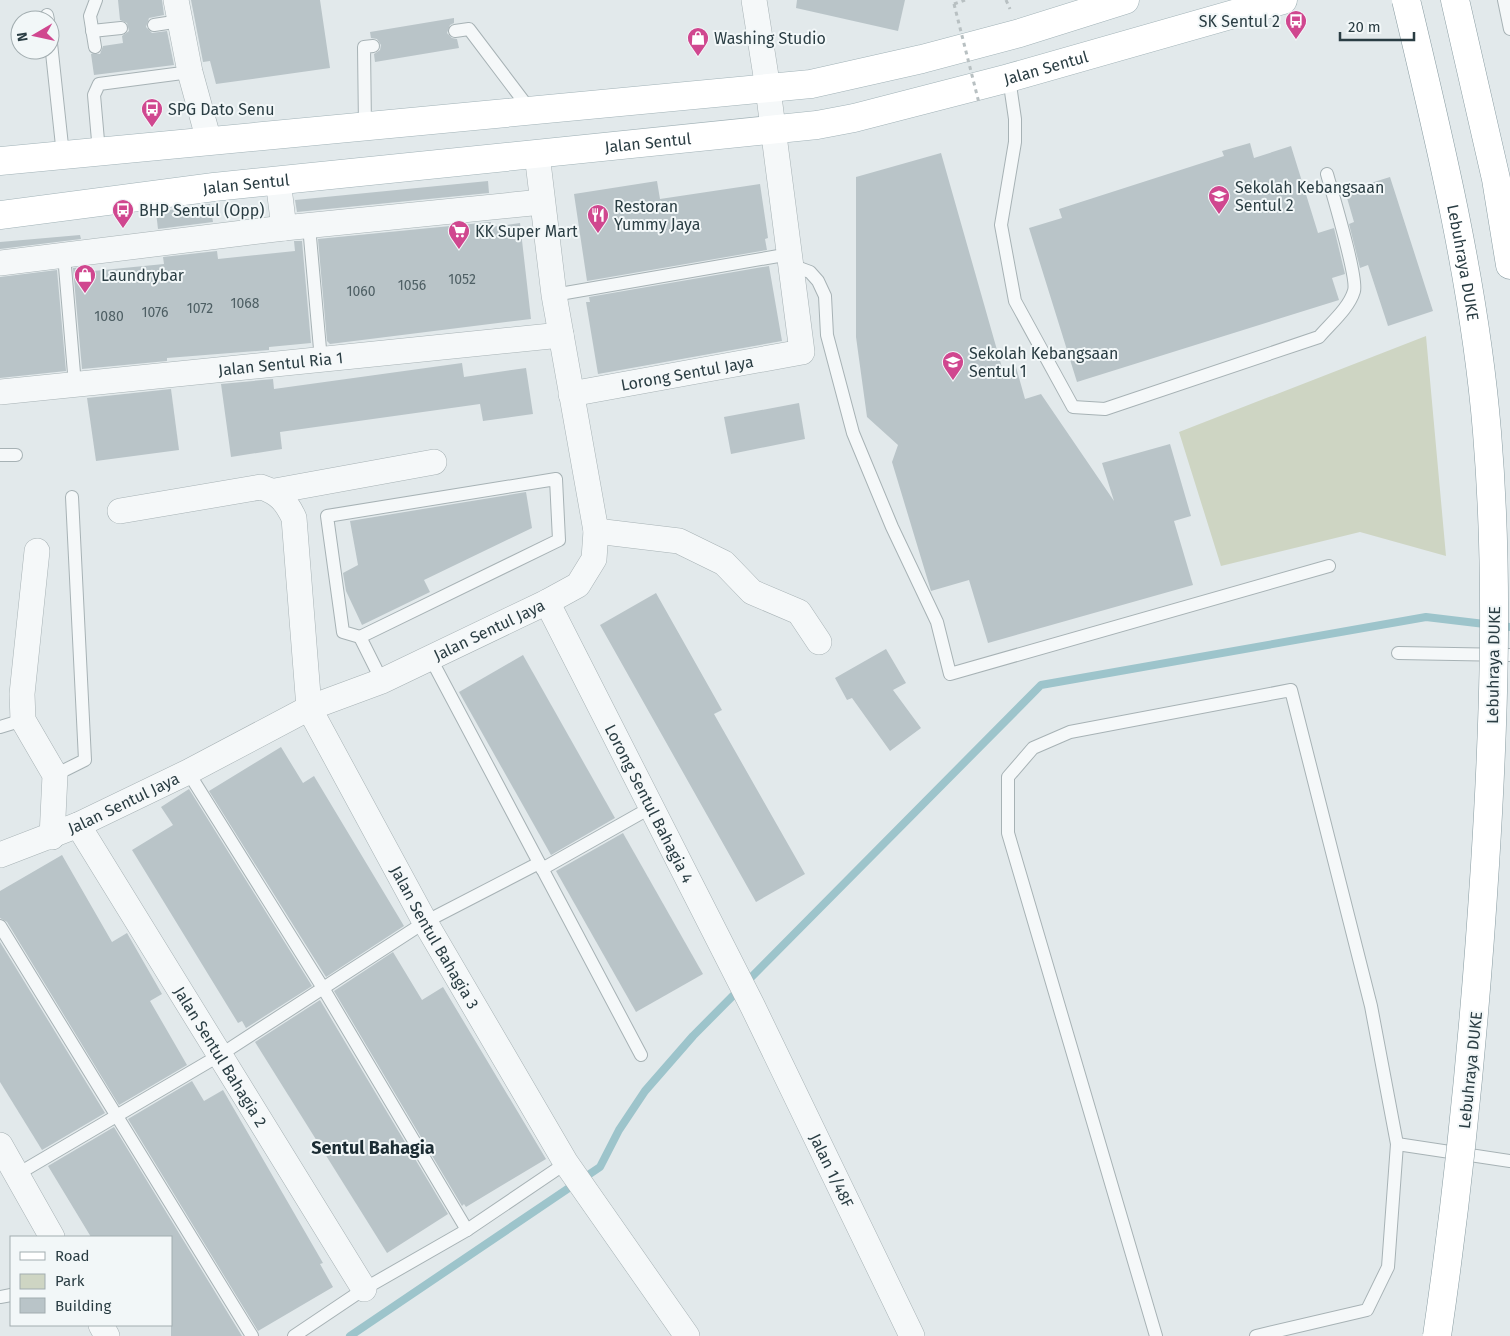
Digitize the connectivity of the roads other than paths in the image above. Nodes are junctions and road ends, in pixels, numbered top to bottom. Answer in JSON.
{"nodes":[{"id":1,"x":96,"y":0,"type":"edge"},
{"id":2,"x":754,"y":0,"type":"edge"},
{"id":3,"x":1125,"y":0,"type":"edge"},
{"id":4,"x":1283,"y":0,"type":"edge"},
{"id":5,"x":1406,"y":0,"type":"edge"},
{"id":6,"x":1455,"y":0,"type":"edge"},
{"id":7,"x":1504,"y":0,"type":"edge"},
{"id":8,"x":178,"y":11,"type":"edge"},
{"id":9,"x":154,"y":25,"type":"dead end"},
{"id":10,"x":121,"y":28,"type":"dead end"},
{"id":11,"x":1510,"y":28,"type":"edge"},
{"id":12,"x":92,"y":31,"type":"junction"},
{"id":13,"x":456,"y":31,"type":"dead end"},
{"id":14,"x":373,"y":46,"type":"dead end"},
{"id":15,"x":95,"y":47,"type":"dead end"},
{"id":16,"x":53,"y":60,"type":"edge"},
{"id":17,"x":190,"y":72,"type":"junction"},
{"id":18,"x":1009,"y":78,"type":"junction"},
{"id":19,"x":768,"y":89,"type":"junction"},
{"id":20,"x":531,"y":111,"type":"junction"},
{"id":21,"x":365,"y":127,"type":"junction"},
{"id":22,"x":773,"y":130,"type":"junction"},
{"id":23,"x":210,"y":141,"type":"junction"},
{"id":24,"x":99,"y":152,"type":"junction"},
{"id":25,"x":537,"y":154,"type":"junction"},
{"id":26,"x":63,"y":155,"type":"junction"},
{"id":27,"x":0,"y":161,"type":"edge"},
{"id":28,"x":1327,"y":174,"type":"dead end"},
{"id":29,"x":278,"y":180,"type":"junction"},
{"id":30,"x":542,"y":202,"type":"junction"},
{"id":31,"x":0,"y":216,"type":"edge"},
{"id":32,"x":310,"y":226,"type":"junction"},
{"id":33,"x":284,"y":228,"type":"junction"},
{"id":34,"x":64,"y":255,"type":"junction"},
{"id":35,"x":790,"y":259,"type":"junction"},
{"id":36,"x":0,"y":263,"type":"edge"},
{"id":37,"x":1510,"y":265,"type":"edge"},
{"id":38,"x":554,"y":295,"type":"junction"},
{"id":39,"x":562,"y":335,"type":"junction"},
{"id":40,"x":321,"y":360,"type":"junction"},
{"id":41,"x":75,"y":385,"type":"junction"},
{"id":42,"x":0,"y":392,"type":"edge"},
{"id":43,"x":571,"y":394,"type":"junction"},
{"id":44,"x":0,"y":455,"type":"edge"},
{"id":45,"x":16,"y":455,"type":"dead end"},
{"id":46,"x":434,"y":462,"type":"dead end"},
{"id":47,"x":275,"y":492,"type":"junction"},
{"id":48,"x":72,"y":497,"type":"dead end"},
{"id":49,"x":120,"y":511,"type":"dead end"},
{"id":50,"x":596,"y":531,"type":"junction"},
{"id":51,"x":37,"y":551,"type":"dead end"},
{"id":52,"x":1329,"y":566,"type":"dead end"},
{"id":53,"x":547,"y":602,"type":"junction"},
{"id":54,"x":360,"y":637,"type":"junction"},
{"id":55,"x":819,"y":642,"type":"dead end"},
{"id":56,"x":1398,"y":653,"type":"dead end"},
{"id":57,"x":1510,"y":655,"type":"edge"},
{"id":58,"x":431,"y":659,"type":"junction"},
{"id":59,"x":382,"y":681,"type":"junction"},
{"id":60,"x":309,"y":708,"type":"junction"},
{"id":61,"x":11,"y":723,"type":"edge"},
{"id":62,"x":188,"y":772,"type":"junction"},
{"id":63,"x":55,"y":775,"type":"junction"},
{"id":64,"x":650,"y":808,"type":"junction"},
{"id":65,"x":78,"y":825,"type":"junction"},
{"id":66,"x":52,"y":837,"type":"junction"},
{"id":67,"x":0,"y":855,"type":"edge"},
{"id":68,"x":541,"y":866,"type":"junction"},
{"id":69,"x":426,"y":922,"type":"junction"},
{"id":70,"x":0,"y":926,"type":"edge"},
{"id":71,"x":323,"y":988,"type":"junction"},
{"id":72,"x":752,"y":1005,"type":"joint"},
{"id":73,"x":220,"y":1055,"type":"junction"},
{"id":74,"x":640,"y":1055,"type":"dead end"},
{"id":75,"x":118,"y":1116,"type":"junction"},
{"id":76,"x":1397,"y":1144,"type":"junction"},
{"id":77,"x":0,"y":1146,"type":"edge"},
{"id":78,"x":1510,"y":1161,"type":"edge"},
{"id":79,"x":569,"y":1167,"type":"junction"},
{"id":80,"x":8,"y":1176,"type":"edge"},
{"id":81,"x":467,"y":1230,"type":"junction"},
{"id":82,"x":51,"y":1236,"type":"edge"},
{"id":83,"x":364,"y":1289,"type":"junction"},
{"id":84,"x":252,"y":1336,"type":"edge"},
{"id":85,"x":294,"y":1336,"type":"edge"},
{"id":86,"x":687,"y":1336,"type":"edge"},
{"id":87,"x":912,"y":1336,"type":"edge"},
{"id":88,"x":1156,"y":1336,"type":"edge"},
{"id":89,"x":1256,"y":1336,"type":"edge"},
{"id":90,"x":1437,"y":1336,"type":"edge"}],
"edges":[{"from":1,"to":12,"type":"lane"},
{"from":2,"to":19,"type":"street"},
{"from":3,"to":19,"type":"main road"},
{"from":4,"to":18,"type":"main road","name":"Jalan Sentul"},
{"from":5,"to":90,"type":"main road","name":"Lebuhraya DUKE","bridge":true},
{"from":6,"to":37,"type":"main road"},
{"from":7,"to":11,"type":"lane"},
{"from":8,"to":9,"type":"lane"},
{"from":8,"to":17,"type":"street"},
{"from":10,"to":12,"type":"lane"},
{"from":12,"to":15,"type":"lane"},
{"from":13,"to":20,"type":"lane"},
{"from":14,"to":21,"type":"lane"},
{"from":16,"to":26,"type":"lane"},
{"from":17,"to":23,"type":"street"},
{"from":17,"to":24,"type":"lane"},
{"from":18,"to":22,"type":"main road","name":"Jalan Sentul"},
{"from":18,"to":28,"type":"lane"},
{"from":19,"to":20,"type":"main road"},
{"from":19,"to":22,"type":"street"},
{"from":20,"to":21,"type":"main road"},
{"from":21,"to":23,"type":"main road"},
{"from":22,"to":25,"type":"main road","name":"Jalan Sentul"},
{"from":22,"to":35,"type":"street"},
{"from":23,"to":24,"type":"main road"},
{"from":24,"to":26,"type":"main road"},
{"from":25,"to":29,"type":"main road","name":"Jalan Sentul"},
{"from":25,"to":30,"type":"street","name":"Jalan Sentul Jaya"},
{"from":26,"to":27,"type":"main road"},
{"from":29,"to":31,"type":"main road","name":"Jalan Sentul"},
{"from":29,"to":33,"type":"street"},
{"from":30,"to":32,"type":"street"},
{"from":30,"to":38,"type":"street","name":"Jalan Sentul Jaya"},
{"from":32,"to":33,"type":"street"},
{"from":32,"to":40,"type":"lane"},
{"from":33,"to":34,"type":"street"},
{"from":34,"to":36,"type":"street"},
{"from":34,"to":41,"type":"lane"},
{"from":35,"to":38,"type":"lane"},
{"from":35,"to":43,"type":"street","name":"Lorong Sentul Jaya"},
{"from":35,"to":52,"type":"lane"},
{"from":38,"to":39,"type":"street","name":"Jalan Sentul Jaya"},
{"from":39,"to":40,"type":"street","name":"Jalan Sentul Ria 1"},
{"from":39,"to":43,"type":"street","name":"Jalan Sentul Jaya"},
{"from":40,"to":41,"type":"street","name":"Jalan Sentul Ria 1"},
{"from":41,"to":42,"type":"street","name":"Jalan Sentul Ria 1"},
{"from":43,"to":50,"type":"street","name":"Jalan Sentul Jaya"},
{"from":44,"to":45,"type":"lane"},
{"from":46,"to":47,"type":"street"},
{"from":47,"to":49,"type":"street"},
{"from":47,"to":60,"type":"street"},
{"from":48,"to":63,"type":"lane"},
{"from":50,"to":53,"type":"street","name":"Jalan Sentul Jaya"},
{"from":50,"to":55,"type":"street"},
{"from":51,"to":61,"type":"street"},
{"from":53,"to":58,"type":"street","name":"Jalan Sentul Jaya"},
{"from":53,"to":64,"type":"street","name":"Lorong Sentul Bahagia 4"},
{"from":54,"to":54,"type":"lane"},
{"from":54,"to":59,"type":"lane"},
{"from":56,"to":57,"type":"lane"},
{"from":58,"to":59,"type":"street","name":"Jalan Sentul Jaya"},
{"from":58,"to":68,"type":"lane"},
{"from":59,"to":60,"type":"street","name":"Jalan Sentul Jaya"},
{"from":60,"to":62,"type":"street","name":"Jalan Sentul Jaya"},
{"from":60,"to":69,"type":"street","name":"Jalan Sentul Bahagia 3"},
{"from":61,"to":63,"type":"street"},
{"from":62,"to":65,"type":"street","name":"Jalan Sentul Jaya"},
{"from":62,"to":71,"type":"lane"},
{"from":63,"to":66,"type":"street"},
{"from":64,"to":68,"type":"lane"},
{"from":64,"to":72,"type":"street","name":"Lorong Sentul Bahagia 4"},
{"from":65,"to":66,"type":"street","name":"Jalan Sentul Jaya"},
{"from":65,"to":73,"type":"street","name":"Jalan Sentul Bahagia 2"},
{"from":66,"to":67,"type":"street","name":"Jalan Sentul Jaya"},
{"from":68,"to":69,"type":"lane"},
{"from":68,"to":74,"type":"lane"},
{"from":69,"to":71,"type":"lane"},
{"from":69,"to":79,"type":"street","name":"Jalan Sentul Bahagia 3"},
{"from":70,"to":75,"type":"lane"},
{"from":71,"to":73,"type":"lane"},
{"from":71,"to":81,"type":"lane"},
{"from":72,"to":87,"type":"street","name":"Jalan 1/48F"},
{"from":73,"to":75,"type":"lane"},
{"from":73,"to":83,"type":"street","name":"Jalan Sentul Bahagia 2"},
{"from":75,"to":80,"type":"lane"},
{"from":75,"to":84,"type":"lane"},
{"from":76,"to":78,"type":"lane"},
{"from":76,"to":88,"type":"lane"},
{"from":76,"to":89,"type":"lane"},
{"from":77,"to":80,"type":"street"},
{"from":79,"to":81,"type":"lane"},
{"from":79,"to":86,"type":"street","name":"Jalan Sentul Bahagia 3"},
{"from":80,"to":82,"type":"street"},
{"from":81,"to":83,"type":"lane"},
{"from":83,"to":85,"type":"lane"}]}
